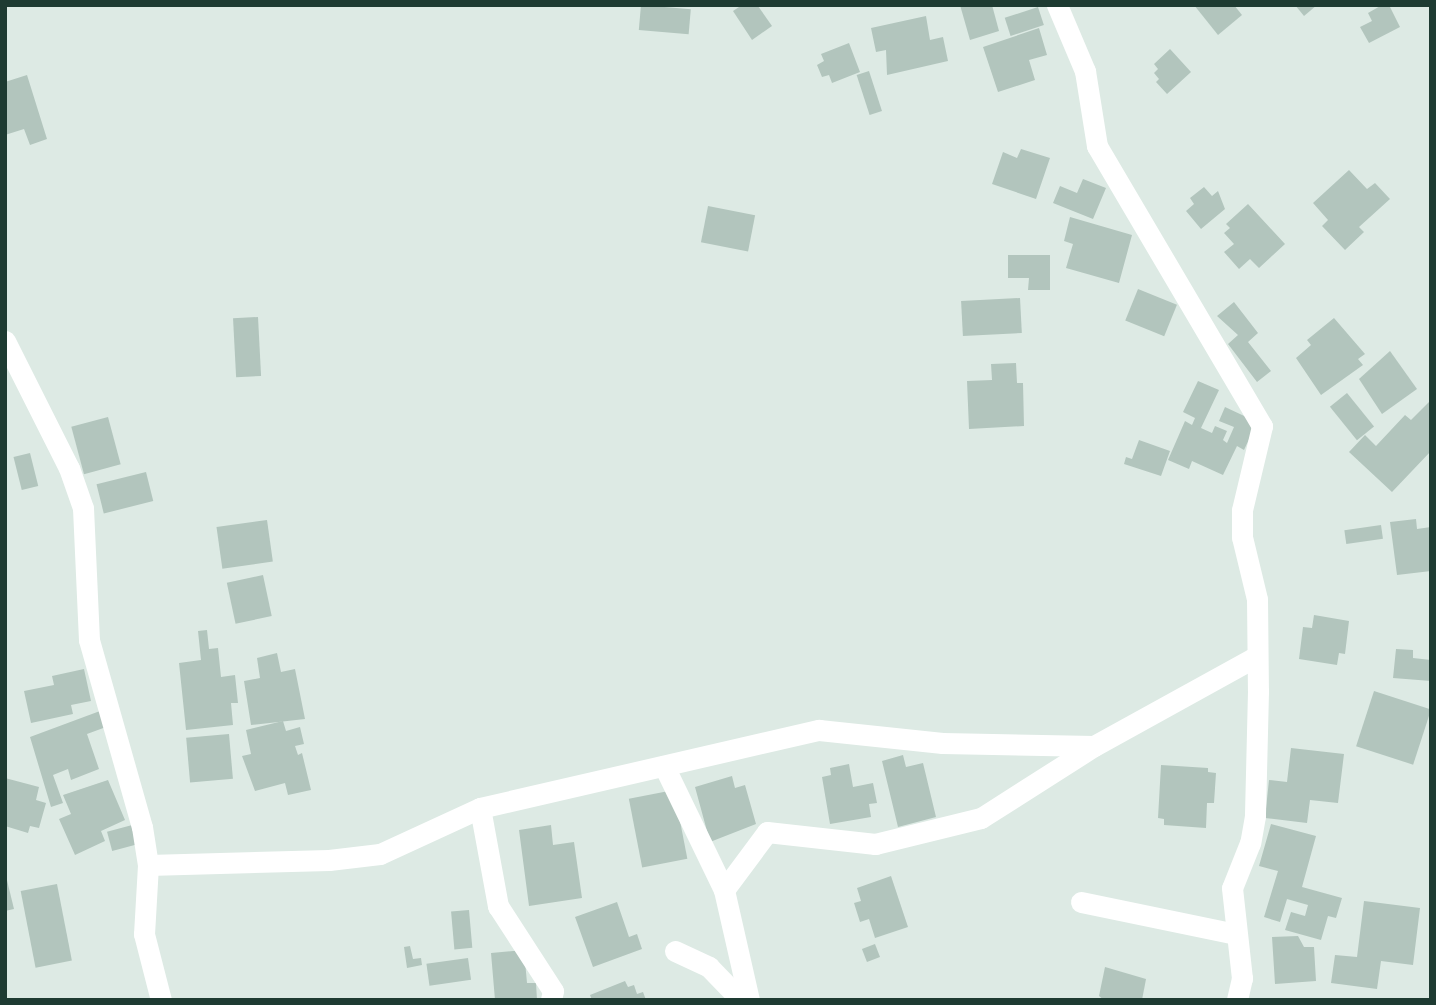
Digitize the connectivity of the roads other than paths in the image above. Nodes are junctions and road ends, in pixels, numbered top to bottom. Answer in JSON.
{"nodes":[{"id":1,"x":1057,"y":5,"type":"edge"},
{"id":2,"x":5,"y":341,"type":"edge"},
{"id":3,"x":1257,"y":656,"type":"junction"},
{"id":4,"x":1094,"y":746,"type":"junction"},
{"id":5,"x":664,"y":766,"type":"junction"},
{"id":6,"x":481,"y":808,"type":"junction"},
{"id":7,"x":148,"y":865,"type":"junction"},
{"id":8,"x":724,"y":890,"type":"junction"},
{"id":9,"x":1081,"y":902,"type":"dead end"},
{"id":10,"x":1236,"y":934,"type":"junction"},
{"id":11,"x":676,"y":951,"type":"dead end"},
{"id":12,"x":161,"y":1000,"type":"edge"},
{"id":13,"x":551,"y":1000,"type":"edge"},
{"id":14,"x":741,"y":1000,"type":"edge"},
{"id":15,"x":749,"y":1000,"type":"edge"},
{"id":16,"x":1237,"y":1000,"type":"edge"}],
"edges":[{"from":1,"to":3,"type":"street"},
{"from":2,"to":7,"type":"street"},
{"from":3,"to":4,"type":"street"},
{"from":3,"to":10,"type":"street"},
{"from":4,"to":5,"type":"street"},
{"from":4,"to":8,"type":"street"},
{"from":5,"to":6,"type":"street"},
{"from":5,"to":8,"type":"street"},
{"from":6,"to":7,"type":"street"},
{"from":6,"to":13,"type":"street"},
{"from":7,"to":12,"type":"street"},
{"from":8,"to":15,"type":"street"},
{"from":9,"to":10,"type":"street"},
{"from":10,"to":16,"type":"street"},
{"from":11,"to":14,"type":"street"}]}
